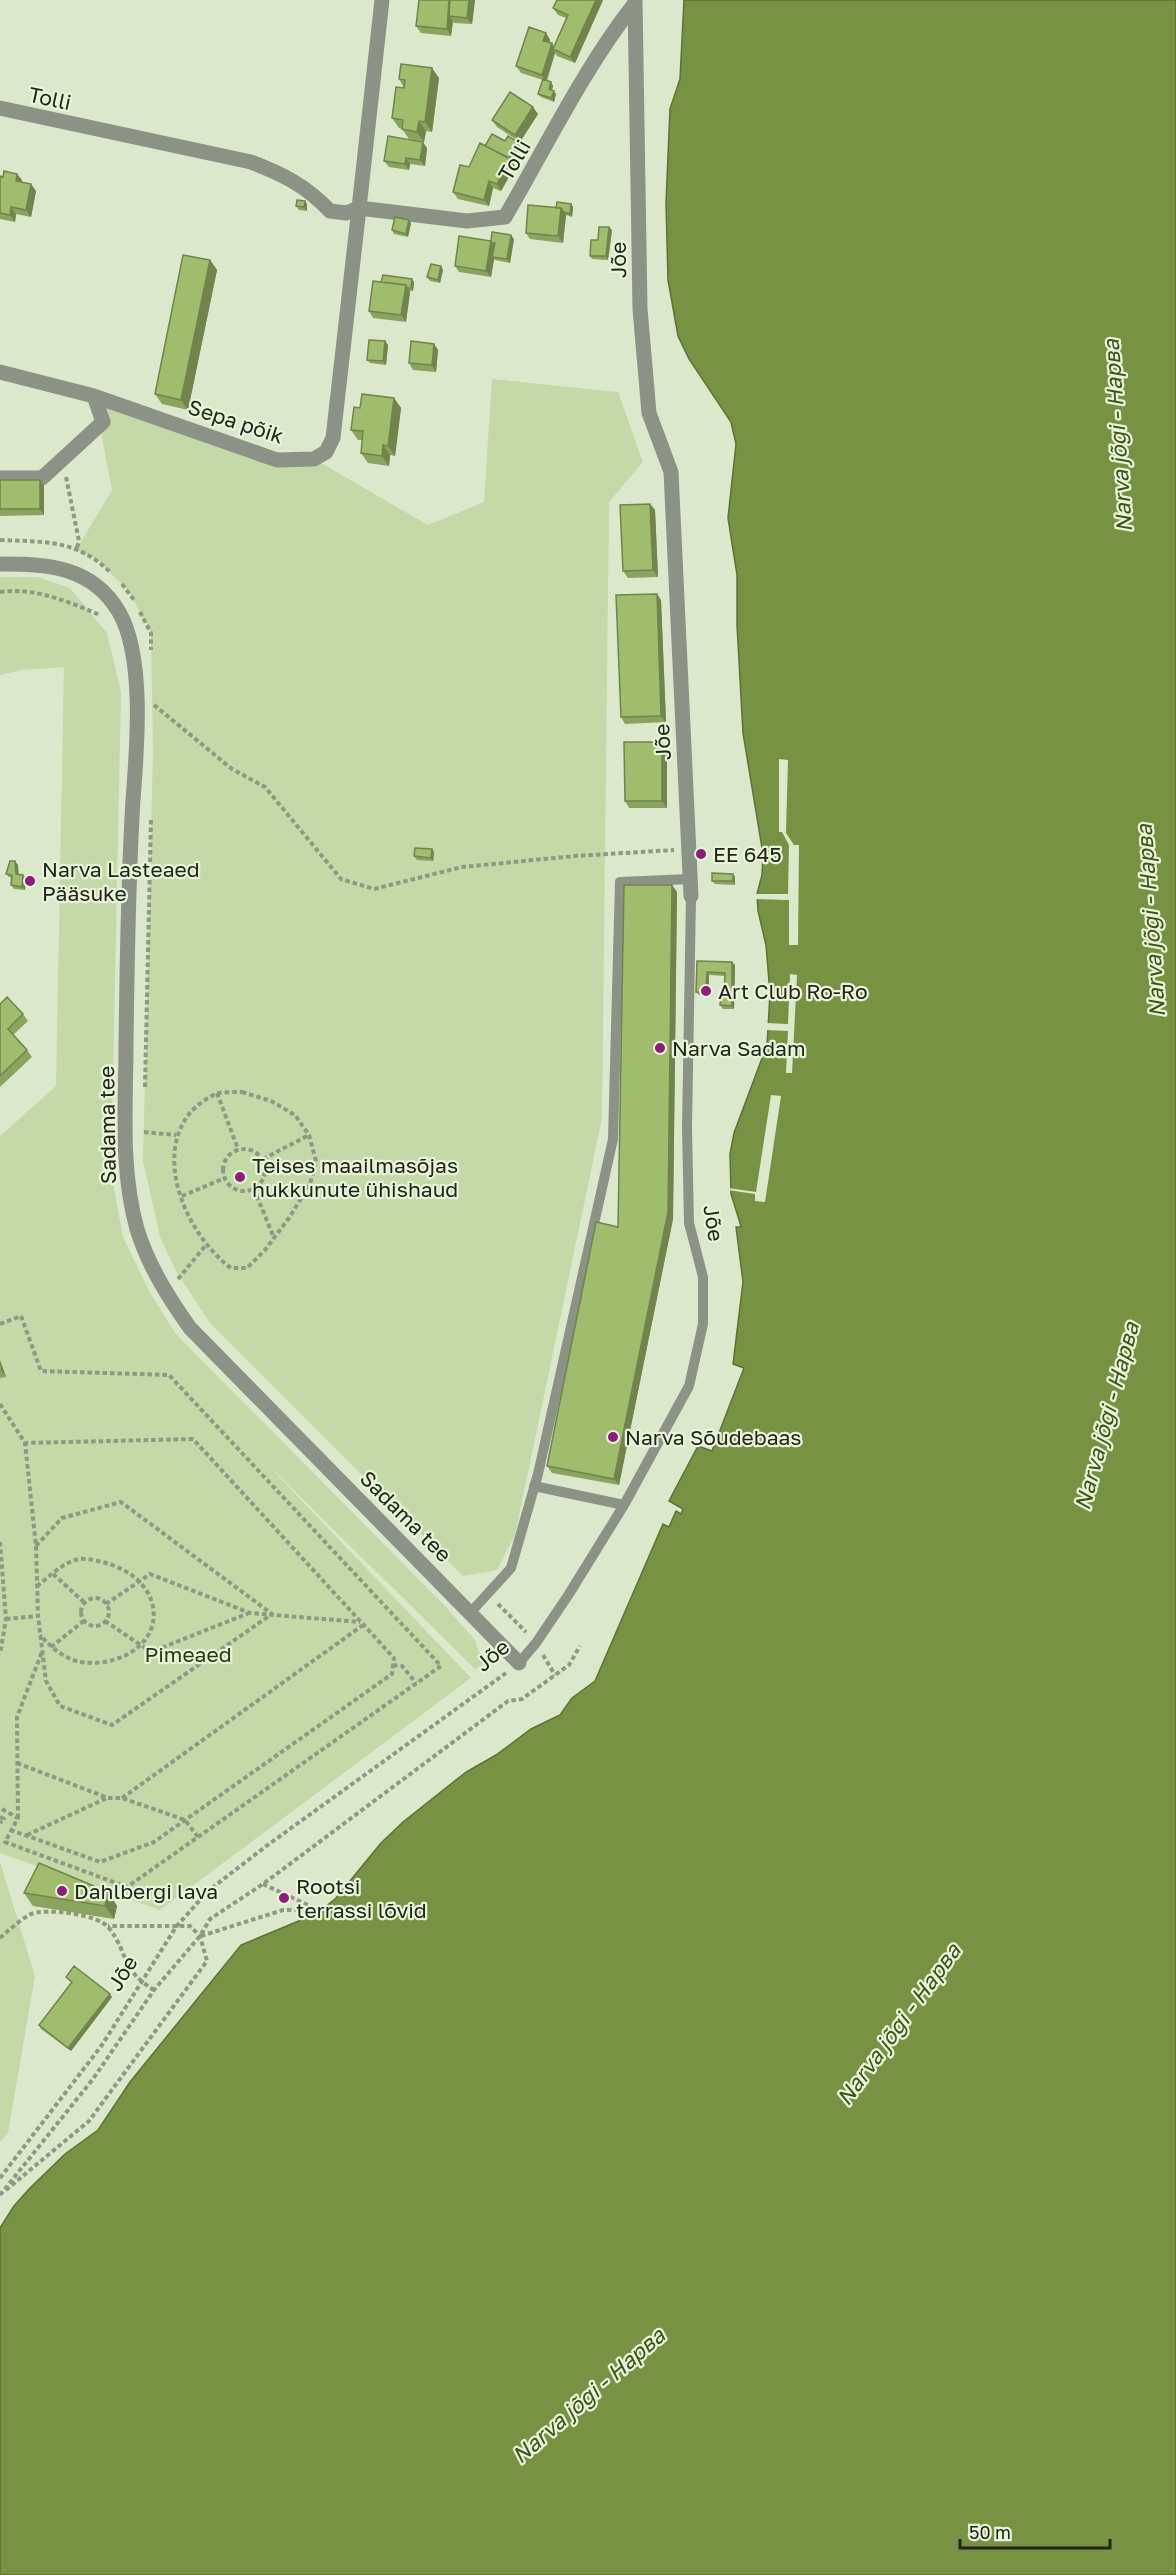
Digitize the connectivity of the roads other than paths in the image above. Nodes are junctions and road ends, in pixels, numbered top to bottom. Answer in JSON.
{"nodes":[{"id":1,"x":382,"y":0,"type":"edge"},
{"id":2,"x":635,"y":1,"type":"edge"},
{"id":3,"x":0,"y":108,"type":"edge"},
{"id":4,"x":359,"y":208,"type":"junction"},
{"id":5,"x":0,"y":372,"type":"edge"},
{"id":6,"x":94,"y":396,"type":"junction"},
{"id":7,"x":0,"y":478,"type":"edge"},
{"id":8,"x":0,"y":564,"type":"edge"},
{"id":9,"x":690,"y":879,"type":"junction"},
{"id":10,"x":691,"y":896,"type":"joint"},
{"id":11,"x":534,"y":1486,"type":"junction"},
{"id":12,"x":624,"y":1505,"type":"junction"},
{"id":13,"x":471,"y":1612,"type":"junction"},
{"id":14,"x":519,"y":1663,"type":"joint"}],
"edges":[{"from":1,"to":4,"type":"street"},
{"from":2,"to":4,"type":"street","name":"Tolli"},
{"from":2,"to":9,"type":"street","name":"Jõe"},
{"from":3,"to":4,"type":"street","name":"Tolli"},
{"from":4,"to":6,"type":"street","name":"Sepa põik"},
{"from":5,"to":6,"type":"street","name":"Sepa põik"},
{"from":6,"to":7,"type":"street"},
{"from":8,"to":13,"type":"street","name":"Sadama tee"},
{"from":9,"to":10,"type":"street","name":"Jõe"},
{"from":9,"to":11,"type":"lane"},
{"from":10,"to":12,"type":"lane","name":"Jõe"},
{"from":11,"to":12,"type":"lane"},
{"from":11,"to":13,"type":"lane"},
{"from":12,"to":14,"type":"lane","name":"Jõe"},
{"from":13,"to":14,"type":"street","name":"Sadama tee"}]}
